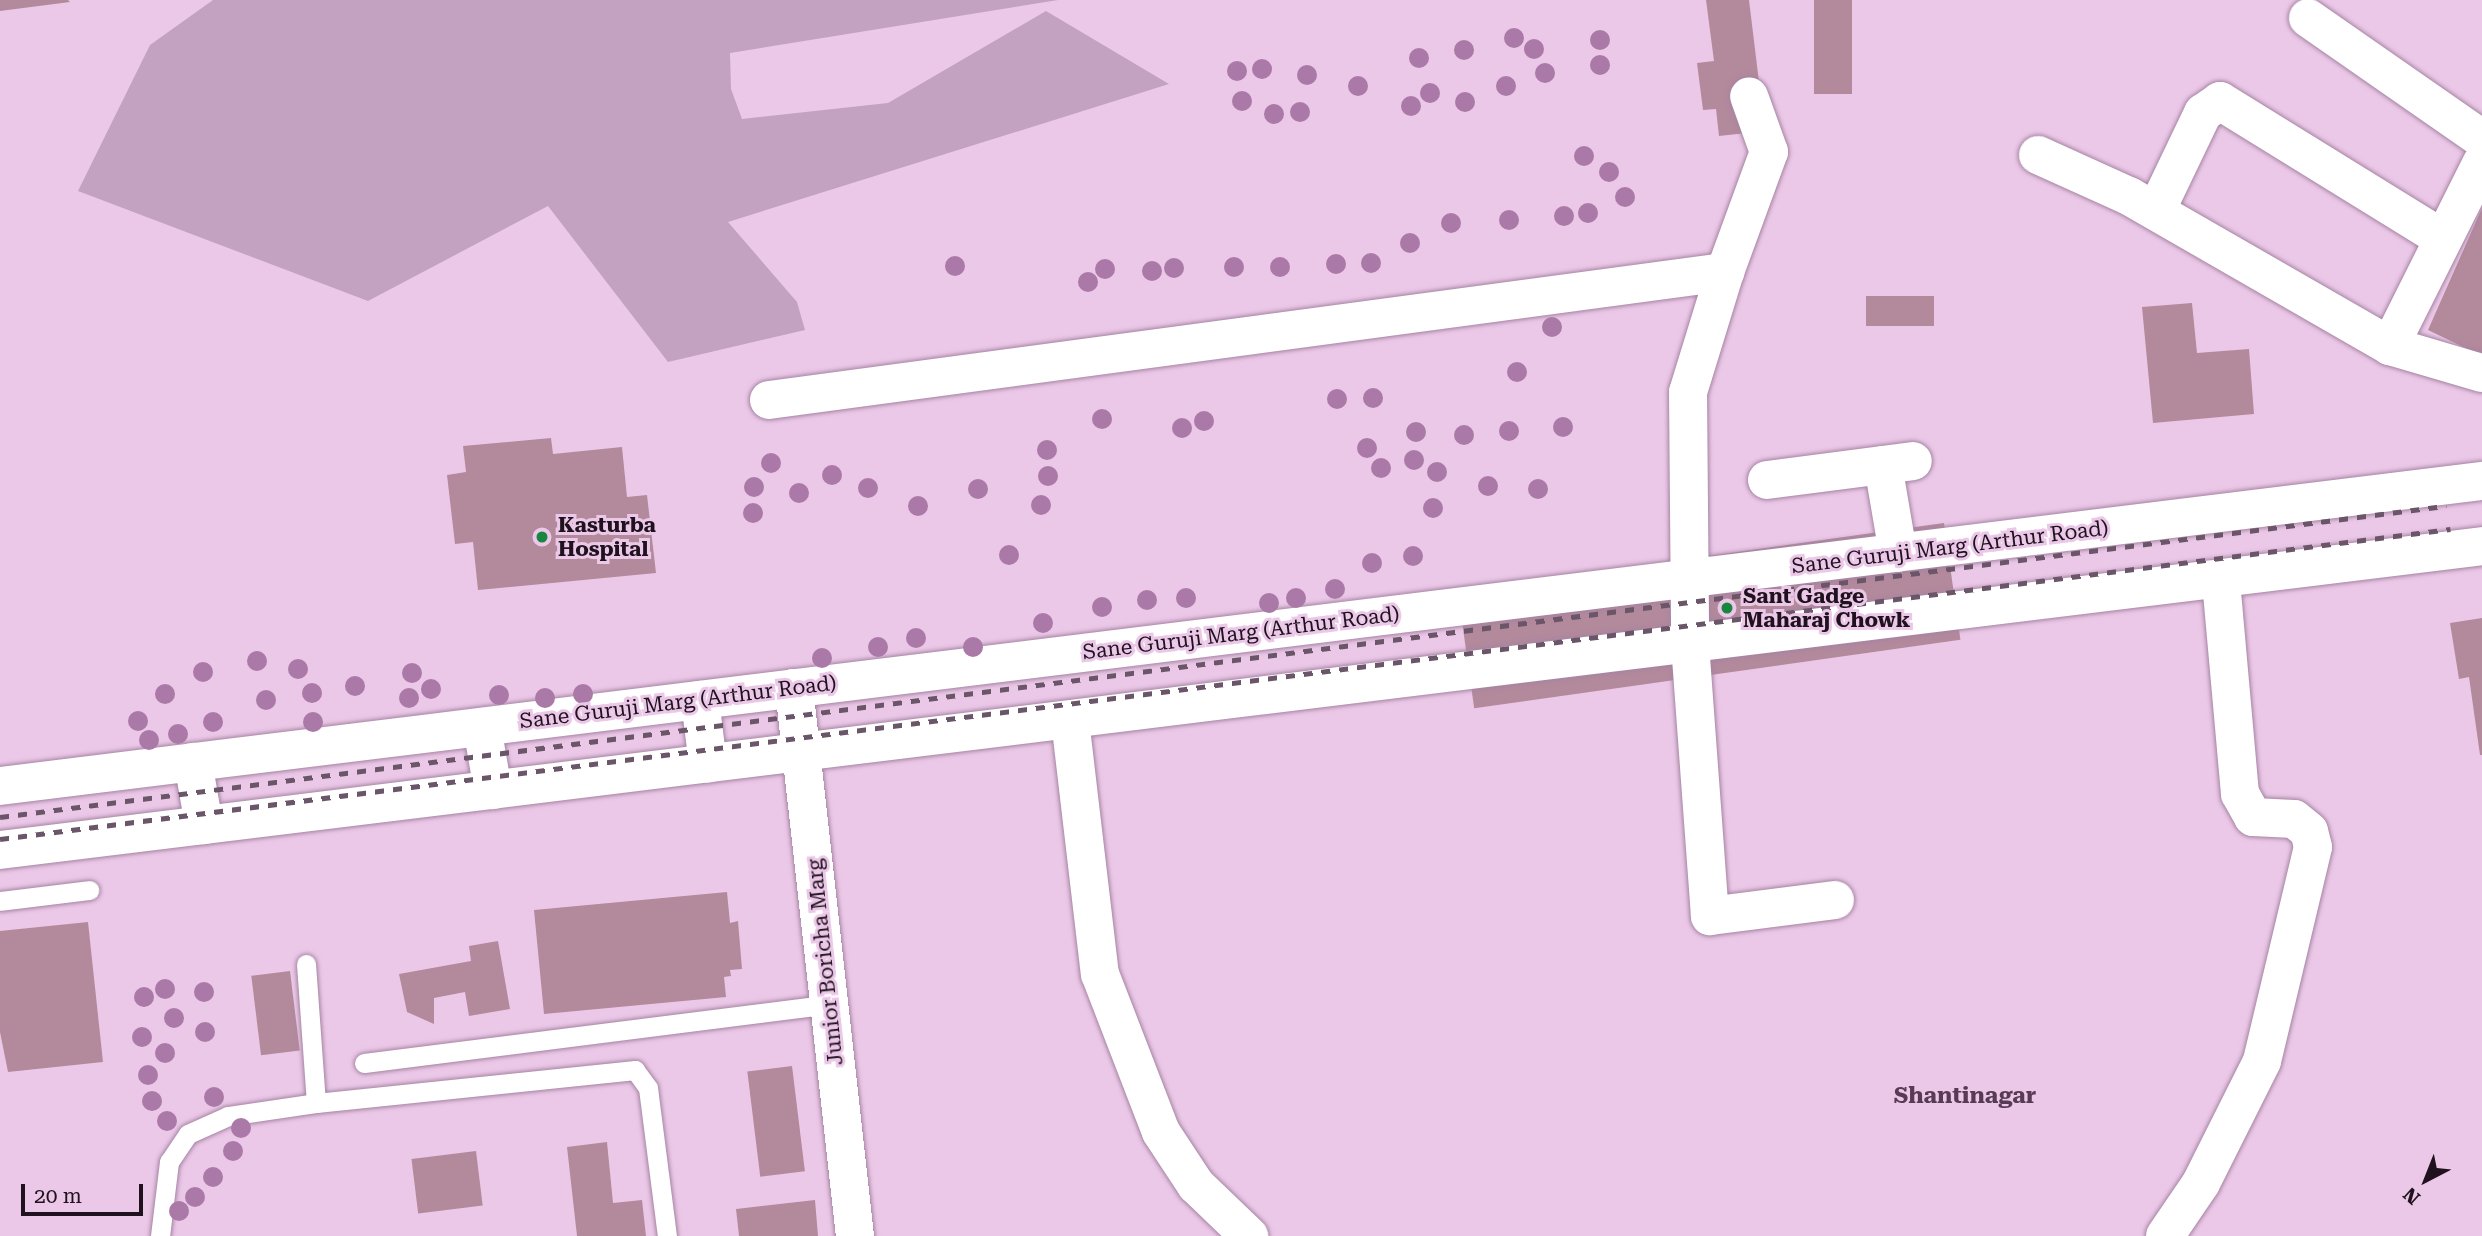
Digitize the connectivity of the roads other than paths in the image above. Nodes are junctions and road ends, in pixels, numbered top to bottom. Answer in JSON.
{"nodes":[{"id":1,"x":2308,"y":19,"type":"dead end"},
{"id":2,"x":1749,"y":96,"type":"dead end"},
{"id":3,"x":2482,"y":139,"type":"edge"},
{"id":4,"x":2038,"y":155,"type":"dead end"},
{"id":5,"x":2482,"y":162,"type":"edge"},
{"id":6,"x":2156,"y":211,"type":"junction"},
{"id":7,"x":2442,"y":238,"type":"junction"},
{"id":8,"x":1725,"y":272,"type":"junction"},
{"id":9,"x":2390,"y":346,"type":"junction"},
{"id":10,"x":2482,"y":373,"type":"edge"},
{"id":11,"x":769,"y":400,"type":"dead end"},
{"id":12,"x":1767,"y":480,"type":"dead end"},
{"id":13,"x":2482,"y":481,"type":"edge"},
{"id":14,"x":2482,"y":546,"type":"edge"},
{"id":15,"x":1898,"y":553,"type":"junction"},
{"id":16,"x":1689,"y":579,"type":"junction"},
{"id":17,"x":2221,"y":579,"type":"junction"},
{"id":18,"x":1690,"y":644,"type":"junction"},
{"id":19,"x":794,"y":688,"type":"junction"},
{"id":20,"x":700,"y":700,"type":"junction"},
{"id":21,"x":1070,"y":720,"type":"junction"},
{"id":22,"x":482,"y":727,"type":"junction"},
{"id":23,"x":802,"y":752,"type":"junction"},
{"id":24,"x":193,"y":762,"type":"junction"},
{"id":25,"x":708,"y":764,"type":"junction"},
{"id":26,"x":0,"y":786,"type":"edge"},
{"id":27,"x":493,"y":790,"type":"junction"},
{"id":28,"x":204,"y":825,"type":"junction"},
{"id":29,"x":0,"y":850,"type":"edge"},
{"id":30,"x":89,"y":890,"type":"dead end"},
{"id":31,"x":1835,"y":900,"type":"dead end"},
{"id":32,"x":0,"y":901,"type":"edge"},
{"id":33,"x":306,"y":964,"type":"dead end"},
{"id":34,"x":830,"y":1004,"type":"junction"},
{"id":35,"x":365,"y":1063,"type":"dead end"},
{"id":36,"x":316,"y":1103,"type":"junction"},
{"id":37,"x":160,"y":1236,"type":"edge"},
{"id":38,"x":667,"y":1236,"type":"edge"},
{"id":39,"x":855,"y":1236,"type":"edge"},
{"id":40,"x":1249,"y":1236,"type":"edge"},
{"id":41,"x":2165,"y":1236,"type":"edge"}],
"edges":[{"from":1,"to":3,"type":"street"},
{"from":2,"to":8,"type":"street"},
{"from":4,"to":6,"type":"street"},
{"from":5,"to":7,"type":"street"},
{"from":6,"to":7,"type":"street"},
{"from":6,"to":9,"type":"street"},
{"from":7,"to":9,"type":"street"},
{"from":8,"to":11,"type":"street"},
{"from":8,"to":16,"type":"street"},
{"from":9,"to":10,"type":"street"},
{"from":12,"to":15,"type":"street"},
{"from":13,"to":15,"type":"street","name":"Sane Guruji Marg (Arthur Road)"},
{"from":14,"to":17,"type":"street"},
{"from":15,"to":16,"type":"street","name":"Sane Guruji Marg (Arthur Road)"},
{"from":16,"to":18,"type":"street"},
{"from":16,"to":19,"type":"street","name":"Sane Guruji Marg (Arthur Road)"},
{"from":17,"to":18,"type":"street"},
{"from":17,"to":41,"type":"street"},
{"from":18,"to":21,"type":"street"},
{"from":18,"to":31,"type":"street"},
{"from":19,"to":20,"type":"street","name":"Sane Guruji Marg (Arthur Road)"},
{"from":19,"to":23,"type":"street","name":"Junior Boricha Marg"},
{"from":20,"to":22,"type":"street","name":"Sane Guruji Marg (Arthur Road)"},
{"from":20,"to":25,"type":"street"},
{"from":21,"to":23,"type":"street"},
{"from":21,"to":40,"type":"street"},
{"from":22,"to":24,"type":"street","name":"Sane Guruji Marg (Arthur Road)"},
{"from":22,"to":27,"type":"street"},
{"from":23,"to":25,"type":"street"},
{"from":23,"to":34,"type":"street","name":"Junior Boricha Marg"},
{"from":24,"to":26,"type":"street","name":"Sane Guruji Marg (Arthur Road)"},
{"from":24,"to":28,"type":"street"},
{"from":25,"to":27,"type":"street"},
{"from":27,"to":28,"type":"street"},
{"from":28,"to":29,"type":"street"},
{"from":30,"to":32,"type":"lane"},
{"from":33,"to":36,"type":"lane"},
{"from":34,"to":35,"type":"lane"},
{"from":34,"to":39,"type":"street","name":"Junior Boricha Marg"},
{"from":36,"to":37,"type":"lane"},
{"from":36,"to":38,"type":"lane"}]}
